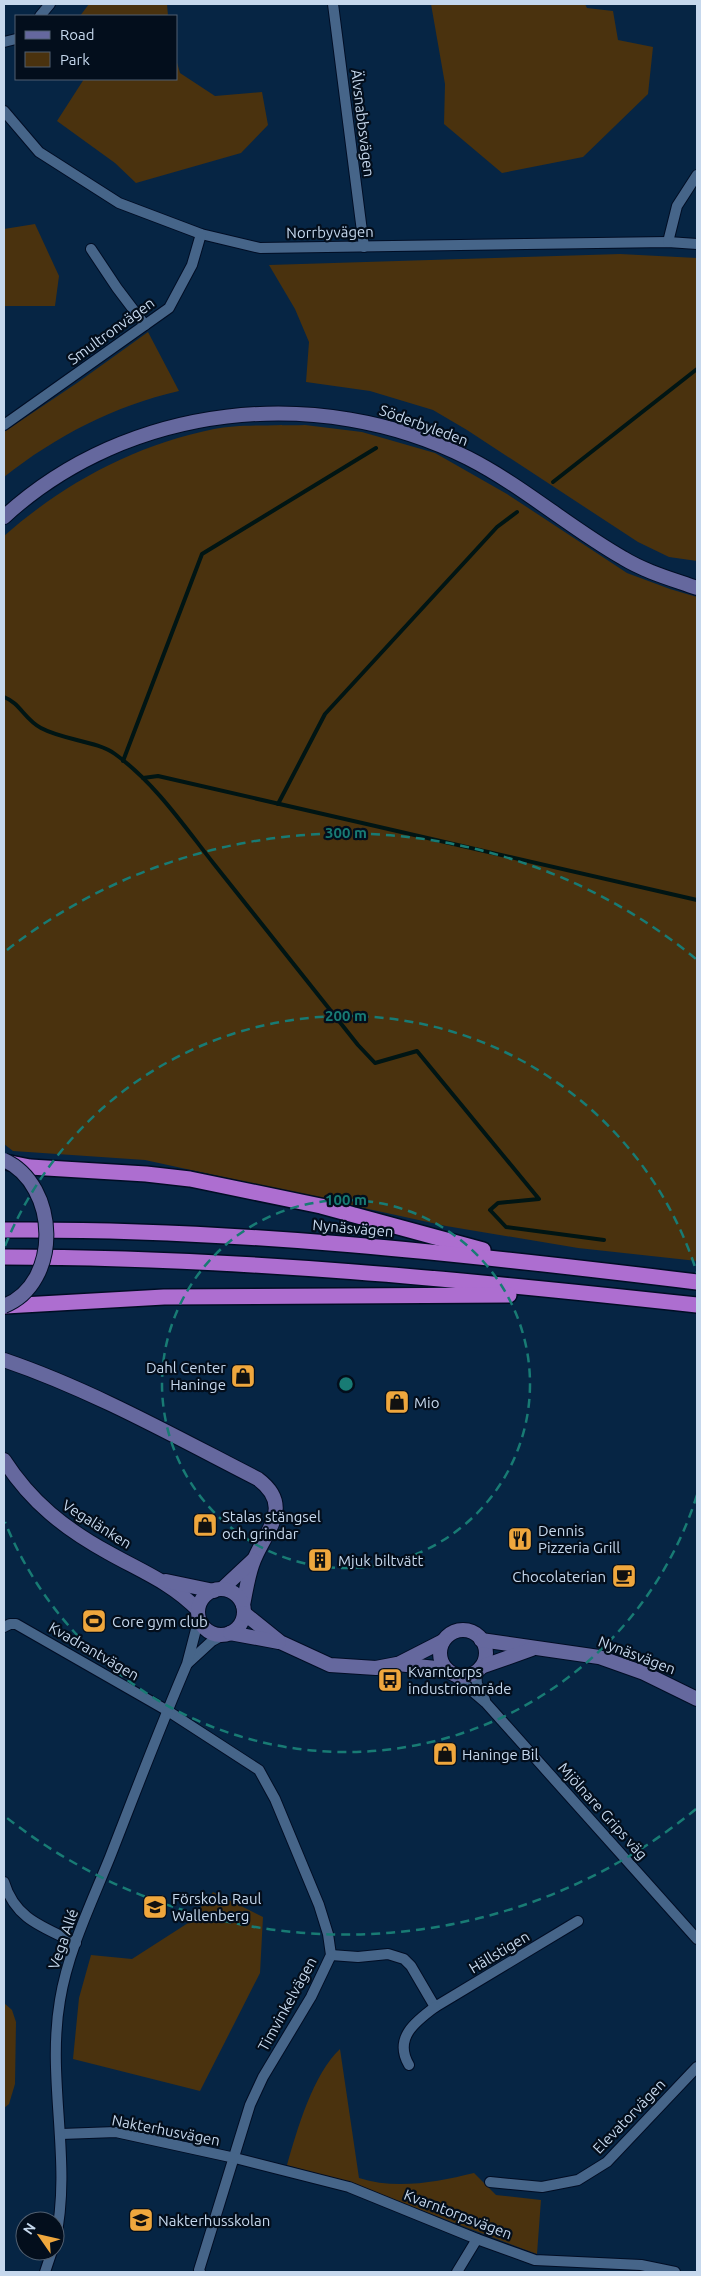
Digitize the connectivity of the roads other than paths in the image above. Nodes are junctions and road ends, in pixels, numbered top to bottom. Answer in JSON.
{"nodes":[{"id":1,"x":50,"y":4,"type":"edge"},
{"id":2,"x":333,"y":4,"type":"edge"},
{"id":3,"x":41,"y":15,"type":"edge"},
{"id":4,"x":4,"y":111,"type":"edge"},
{"id":5,"x":697,"y":175,"type":"edge"},
{"id":6,"x":201,"y":234,"type":"junction"},
{"id":7,"x":668,"y":242,"type":"junction"},
{"id":8,"x":697,"y":244,"type":"edge"},
{"id":9,"x":364,"y":247,"type":"junction"},
{"id":10,"x":91,"y":250,"type":"dead end"},
{"id":11,"x":145,"y":325,"type":"junction"},
{"id":12,"x":4,"y":425,"type":"edge"},
{"id":13,"x":4,"y":517,"type":"edge"},
{"id":14,"x":675,"y":580,"type":"junction"},
{"id":15,"x":697,"y":581,"type":"edge"},
{"id":16,"x":697,"y":588,"type":"edge"},
{"id":17,"x":7,"y":1161,"type":"edge"},
{"id":18,"x":4,"y":1230,"type":"edge"},
{"id":19,"x":4,"y":1257,"type":"edge"},
{"id":20,"x":520,"y":1261,"type":"junction"},
{"id":21,"x":697,"y":1282,"type":"edge"},
{"id":22,"x":608,"y":1296,"type":"junction"},
{"id":23,"x":4,"y":1306,"type":"edge"},
{"id":24,"x":697,"y":1306,"type":"edge"},
{"id":25,"x":4,"y":1360,"type":"edge"},
{"id":26,"x":4,"y":1460,"type":"edge"},
{"id":27,"x":253,"y":1560,"type":"junction"},
{"id":28,"x":163,"y":1581,"type":"junction"},
{"id":29,"x":218,"y":1590,"type":"junction"},
{"id":30,"x":243,"y":1609,"type":"junction"},
{"id":31,"x":199,"y":1614,"type":"junction"},
{"id":32,"x":4,"y":1627,"type":"edge"},
{"id":33,"x":226,"y":1634,"type":"junction"},
{"id":34,"x":481,"y":1640,"type":"junction"},
{"id":35,"x":443,"y":1641,"type":"junction"},
{"id":36,"x":280,"y":1642,"type":"junction"},
{"id":37,"x":532,"y":1649,"type":"junction"},
{"id":38,"x":187,"y":1664,"type":"junction"},
{"id":39,"x":397,"y":1664,"type":"junction"},
{"id":40,"x":478,"y":1669,"type":"junction"},
{"id":41,"x":449,"y":1671,"type":"junction"},
{"id":42,"x":697,"y":1699,"type":"edge"},
{"id":43,"x":486,"y":1703,"type":"junction"},
{"id":44,"x":168,"y":1711,"type":"junction"},
{"id":45,"x":4,"y":1882,"type":"edge"},
{"id":46,"x":578,"y":1921,"type":"dead end"},
{"id":47,"x":697,"y":1939,"type":"edge"},
{"id":48,"x":76,"y":1943,"type":"junction"},
{"id":49,"x":331,"y":1955,"type":"junction"},
{"id":50,"x":435,"y":2007,"type":"junction"},
{"id":51,"x":409,"y":2065,"type":"dead end"},
{"id":52,"x":697,"y":2067,"type":"edge"},
{"id":53,"x":62,"y":2134,"type":"junction"},
{"id":54,"x":235,"y":2158,"type":"junction"},
{"id":55,"x":490,"y":2182,"type":"dead end"},
{"id":56,"x":60,"y":2211,"type":"edge"},
{"id":57,"x":477,"y":2239,"type":"junction"},
{"id":58,"x":200,"y":2272,"type":"edge"},
{"id":59,"x":457,"y":2272,"type":"edge"},
{"id":60,"x":675,"y":2272,"type":"edge"}],
"edges":[{"from":1,"to":3,"type":"street"},
{"from":2,"to":9,"type":"street","name":"Älvsnabbsvägen"},
{"from":4,"to":6,"type":"street","name":"Norrbyvägen"},
{"from":5,"to":7,"type":"street"},
{"from":6,"to":9,"type":"street","name":"Norrbyvägen"},
{"from":6,"to":11,"type":"street","name":"Smultronvägen"},
{"from":7,"to":8,"type":"street","name":"Norrbyvägen"},
{"from":7,"to":9,"type":"street","name":"Norrbyvägen"},
{"from":10,"to":11,"type":"street"},
{"from":11,"to":12,"type":"street","name":"Smultronvägen"},
{"from":13,"to":14,"type":"street","name":"Söderbyleden"},
{"from":14,"to":15,"type":"street","name":"Söderbyleden"},
{"from":14,"to":16,"type":"street","name":"Söderbyleden"},
{"from":17,"to":20,"type":"highway"},
{"from":17,"to":23,"type":"street","bridge":true},
{"from":18,"to":20,"type":"highway","name":"Nynäsvägen"},
{"from":19,"to":22,"type":"highway"},
{"from":20,"to":21,"type":"highway","name":"Nynäsvägen"},
{"from":22,"to":23,"type":"highway"},
{"from":22,"to":24,"type":"highway"},
{"from":25,"to":27,"type":"street"},
{"from":26,"to":28,"type":"street","name":"Vegalänken"},
{"from":27,"to":29,"type":"street"},
{"from":27,"to":30,"type":"street"},
{"from":28,"to":29,"type":"street","name":"Vegalänken"},
{"from":28,"to":31,"type":"street","name":"Vegalänken"},
{"from":29,"to":30,"type":"street"},
{"from":29,"to":31,"type":"street"},
{"from":30,"to":33,"type":"street"},
{"from":30,"to":36,"type":"street"},
{"from":31,"to":33,"type":"street"},
{"from":31,"to":38,"type":"street","name":"Vega Allé"},
{"from":32,"to":44,"type":"street","name":"Kvadrantvägen"},
{"from":33,"to":36,"type":"street"},
{"from":33,"to":38,"type":"street","name":"Vega Allé"},
{"from":34,"to":35,"type":"street"},
{"from":34,"to":37,"type":"street","name":"Nynäsvägen"},
{"from":34,"to":40,"type":"street"},
{"from":35,"to":39,"type":"street"},
{"from":35,"to":41,"type":"street"},
{"from":36,"to":39,"type":"street"},
{"from":37,"to":40,"type":"street","name":"Nynäsvägen"},
{"from":37,"to":42,"type":"street","name":"Nynäsvägen"},
{"from":38,"to":44,"type":"street","name":"Vega Allé"},
{"from":39,"to":41,"type":"street"},
{"from":40,"to":41,"type":"street"},
{"from":40,"to":43,"type":"street","name":"Mjölnare Grips väg"},
{"from":41,"to":43,"type":"street","name":"Mjölnare Grips väg"},
{"from":43,"to":47,"type":"street","name":"Mjölnare Grips väg"},
{"from":44,"to":48,"type":"street","name":"Vega Allé"},
{"from":44,"to":49,"type":"street","name":"Timvinkelvägen"},
{"from":45,"to":48,"type":"street"},
{"from":46,"to":50,"type":"street","name":"Hällstigen"},
{"from":48,"to":53,"type":"street","name":"Vega Allé"},
{"from":49,"to":50,"type":"street"},
{"from":49,"to":54,"type":"street","name":"Timvinkelvägen"},
{"from":50,"to":51,"type":"street","name":"Hällstigen"},
{"from":52,"to":55,"type":"street","name":"Elevatorvägen"},
{"from":53,"to":54,"type":"street","name":"Nakterhusvägen"},
{"from":53,"to":56,"type":"street","name":"Vega Allé"},
{"from":54,"to":57,"type":"street","name":"Kvarntorpsvägen"},
{"from":54,"to":58,"type":"street","name":"Timvinkelvägen"},
{"from":57,"to":59,"type":"street"},
{"from":57,"to":60,"type":"street","name":"Kvarntorpsvägen"}]}
